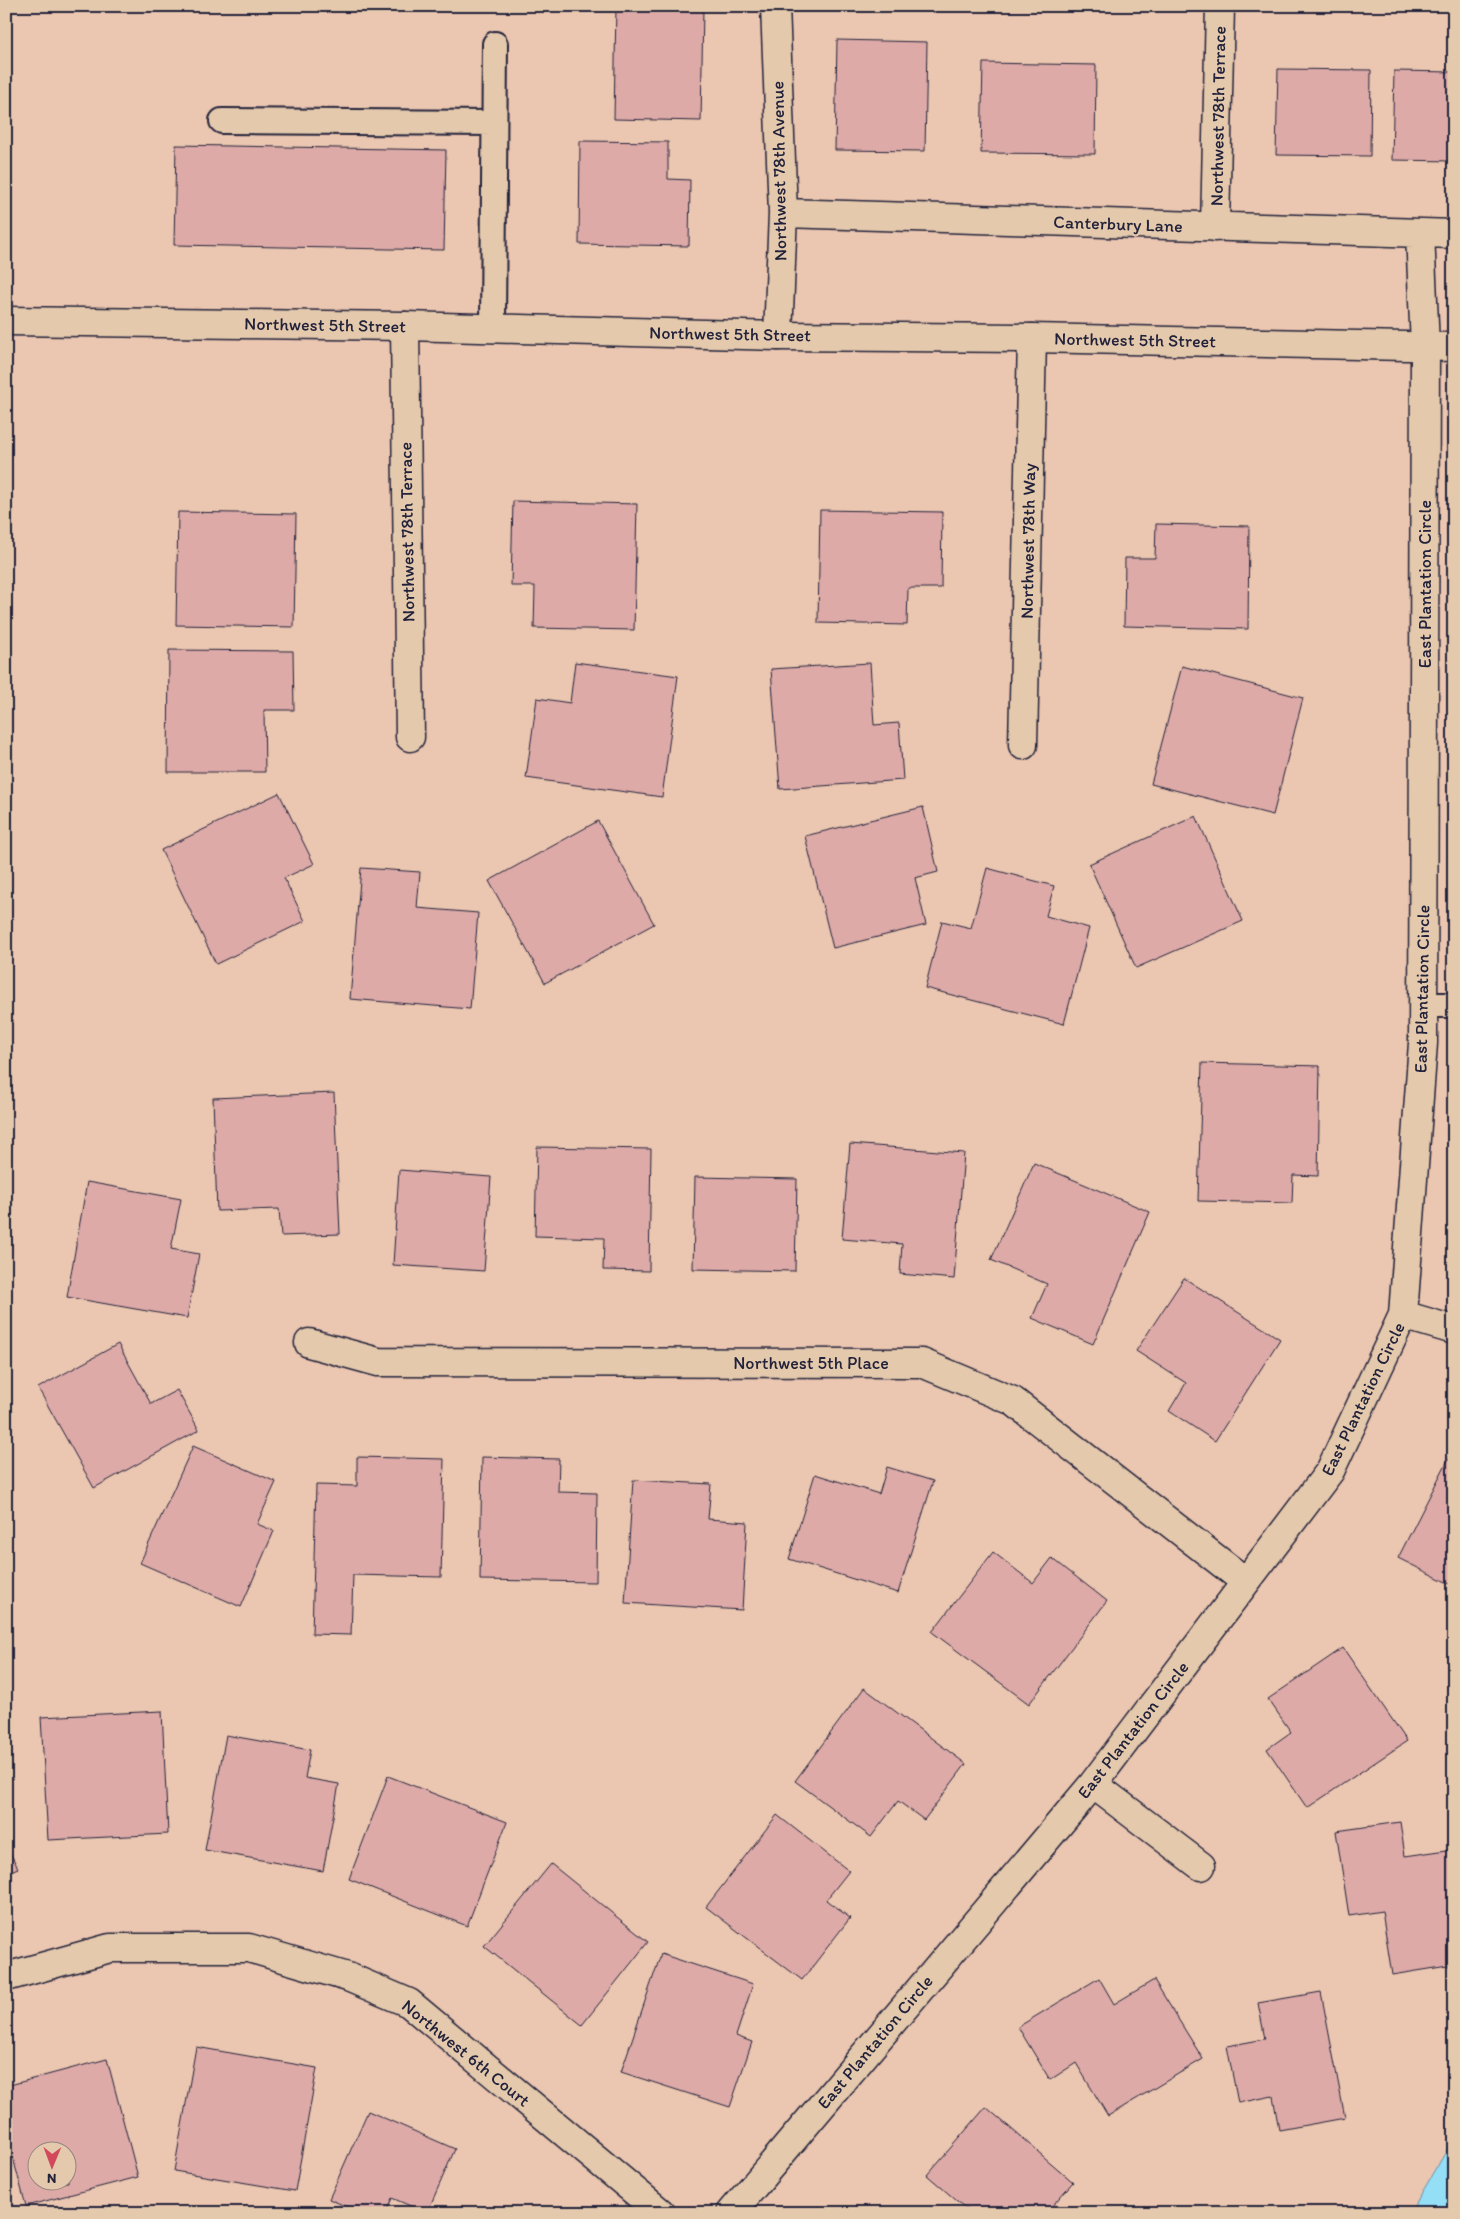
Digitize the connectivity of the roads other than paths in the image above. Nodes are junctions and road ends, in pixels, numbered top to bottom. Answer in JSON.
{"nodes":[{"id":1,"x":775,"y":6,"type":"edge"},
{"id":2,"x":1220,"y":6,"type":"edge"},
{"id":3,"x":495,"y":44,"type":"dead end"},
{"id":4,"x":222,"y":121,"type":"dead end"},
{"id":5,"x":494,"y":123,"type":"junction"},
{"id":6,"x":783,"y":213,"type":"junction"},
{"id":7,"x":1215,"y":227,"type":"junction"},
{"id":8,"x":1420,"y":233,"type":"junction"},
{"id":9,"x":1454,"y":234,"type":"edge"},
{"id":10,"x":6,"y":321,"type":"edge"},
{"id":11,"x":405,"y":326,"type":"junction"},
{"id":12,"x":493,"y":328,"type":"junction"},
{"id":13,"x":778,"y":336,"type":"junction"},
{"id":14,"x":1032,"y":338,"type":"junction"},
{"id":15,"x":1425,"y":346,"type":"junction"},
{"id":16,"x":1454,"y":347,"type":"edge"},
{"id":17,"x":410,"y":738,"type":"dead end"},
{"id":18,"x":1023,"y":745,"type":"dead end"},
{"id":19,"x":1424,"y":1005,"type":"junction"},
{"id":20,"x":1454,"y":1005,"type":"edge"},
{"id":21,"x":1404,"y":1316,"type":"junction"},
{"id":22,"x":1454,"y":1330,"type":"edge"},
{"id":23,"x":308,"y":1343,"type":"dead end"},
{"id":24,"x":1246,"y":1582,"type":"junction"},
{"id":25,"x":1092,"y":1784,"type":"junction"},
{"id":26,"x":1201,"y":1866,"type":"dead end"},
{"id":27,"x":6,"y":1977,"type":"edge"},
{"id":28,"x":661,"y":2213,"type":"edge"},
{"id":29,"x":731,"y":2213,"type":"edge"}],
"edges":[{"from":1,"to":6,"type":"street","name":"Northwest 78th Avenue"},
{"from":2,"to":7,"type":"street","name":"Northwest 78th Terrace"},
{"from":3,"to":5,"type":"lane"},
{"from":4,"to":5,"type":"lane"},
{"from":5,"to":12,"type":"lane"},
{"from":6,"to":7,"type":"street","name":"Canterbury Lane"},
{"from":6,"to":13,"type":"street","name":"Northwest 78th Avenue"},
{"from":7,"to":8,"type":"street","name":"Canterbury Lane"},
{"from":8,"to":9,"type":"street","name":"Canterbury Lane"},
{"from":8,"to":15,"type":"street"},
{"from":10,"to":11,"type":"street","name":"Northwest 5th Street"},
{"from":11,"to":12,"type":"street","name":"Northwest 5th Street"},
{"from":11,"to":17,"type":"street","name":"Northwest 78th Terrace"},
{"from":12,"to":13,"type":"street","name":"Northwest 5th Street"},
{"from":13,"to":14,"type":"street","name":"Northwest 5th Street"},
{"from":14,"to":15,"type":"street","name":"Northwest 5th Street"},
{"from":14,"to":18,"type":"street","name":"Northwest 78th Way"},
{"from":15,"to":16,"type":"street","name":"Northwest 5th Street"},
{"from":15,"to":19,"type":"street","name":"East Plantation Circle"},
{"from":19,"to":20,"type":"lane"},
{"from":19,"to":21,"type":"street","name":"East Plantation Circle"},
{"from":21,"to":22,"type":"street"},
{"from":21,"to":24,"type":"street","name":"East Plantation Circle"},
{"from":23,"to":24,"type":"street","name":"Northwest 5th Place"},
{"from":24,"to":25,"type":"street","name":"East Plantation Circle"},
{"from":25,"to":26,"type":"street"},
{"from":25,"to":29,"type":"street","name":"East Plantation Circle"},
{"from":27,"to":28,"type":"street","name":"Northwest 6th Court"}]}
